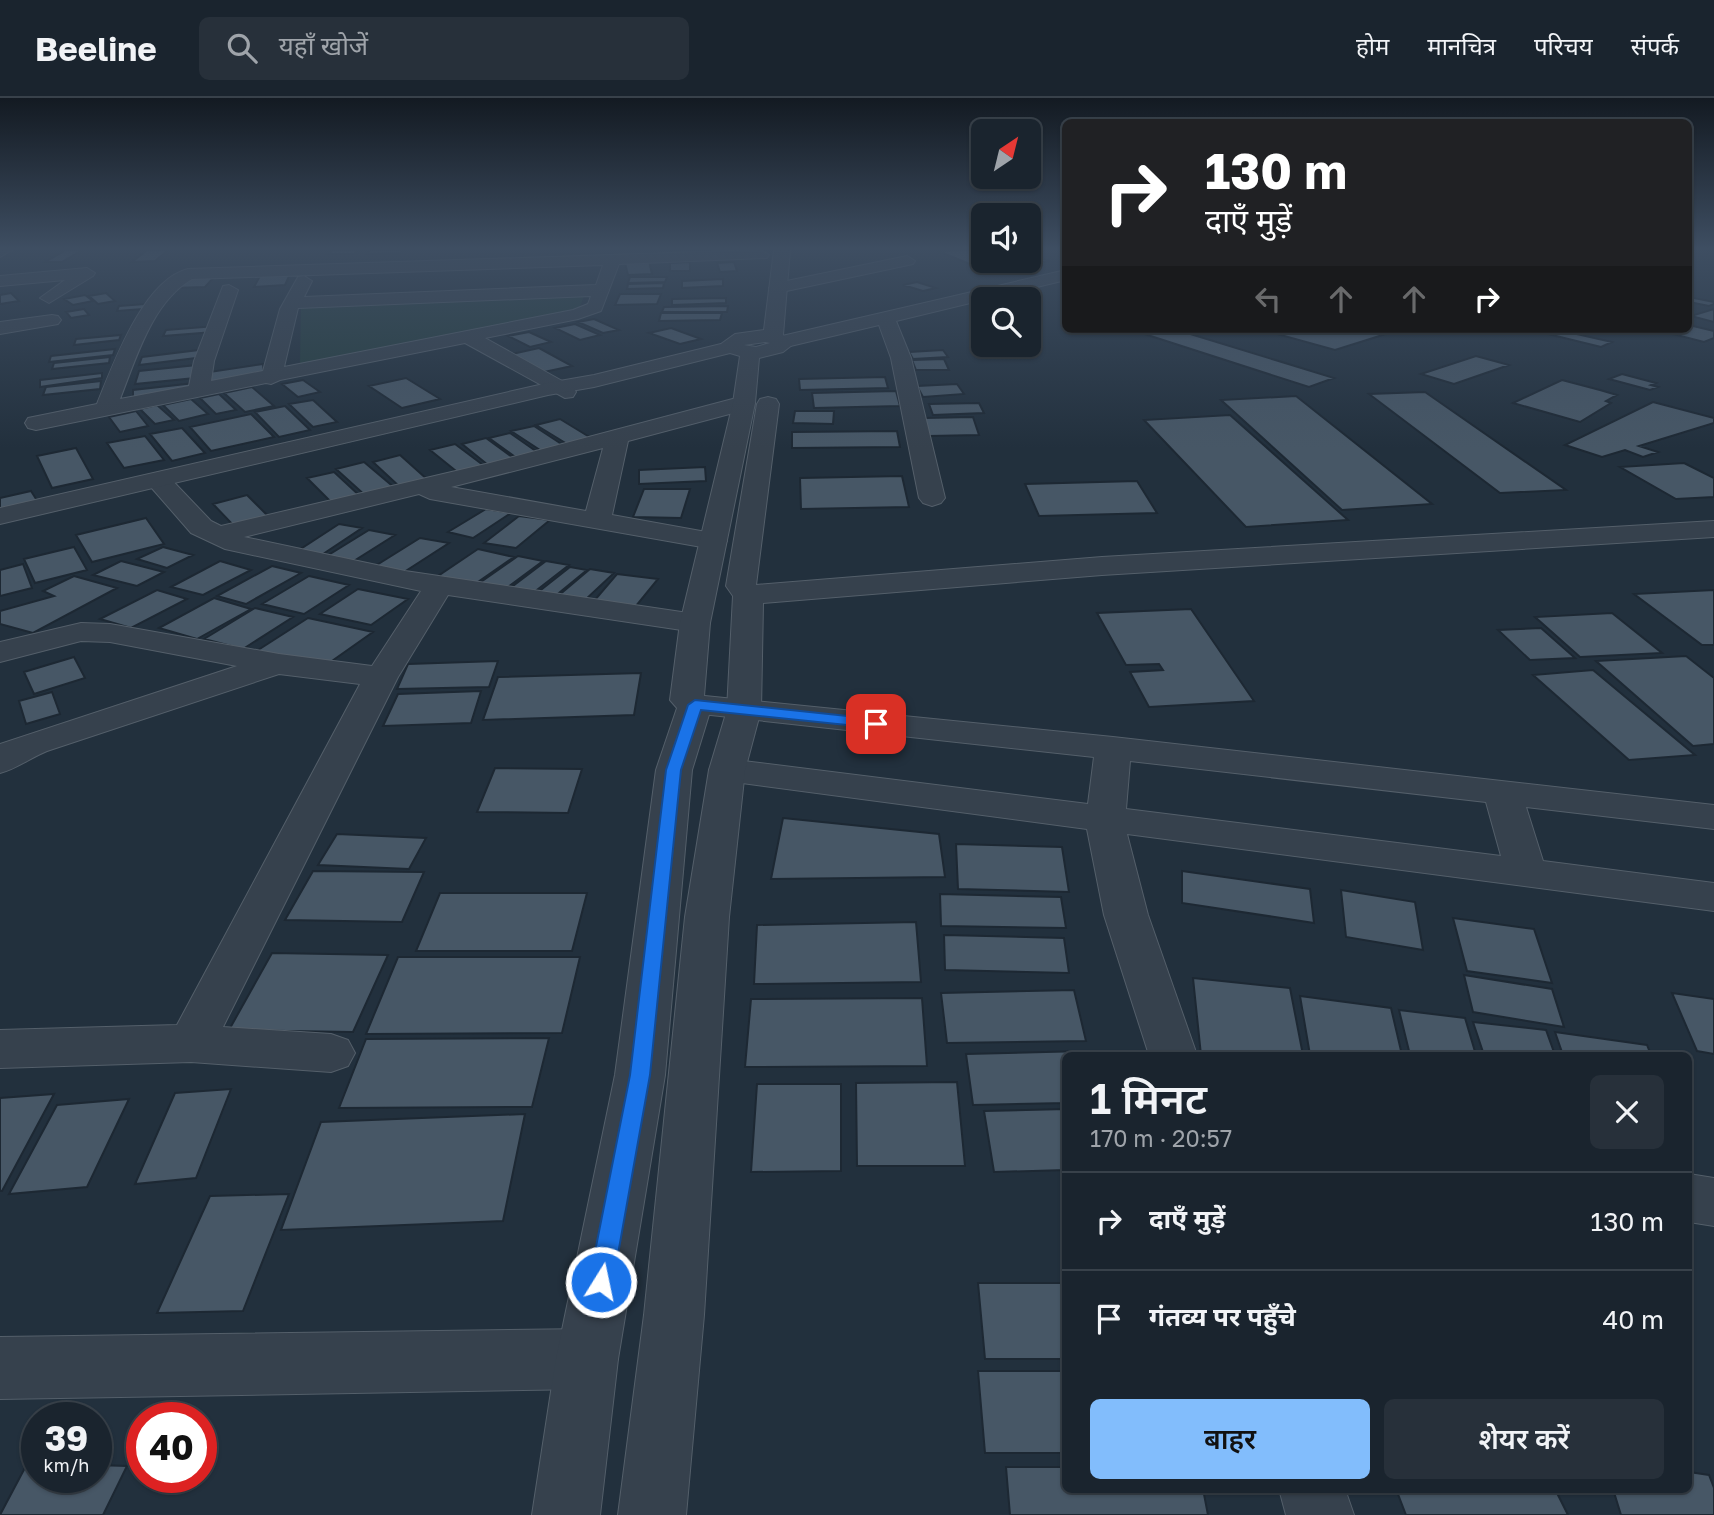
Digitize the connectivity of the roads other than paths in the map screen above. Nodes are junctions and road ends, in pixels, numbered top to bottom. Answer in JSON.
{"nodes":[{"id":1,"x":149,"y":316,"type":"edge"},
{"id":2,"x":220,"y":316,"type":"edge"},
{"id":3,"x":289,"y":316,"type":"edge"},
{"id":4,"x":565,"y":316,"type":"edge"},
{"id":5,"x":767,"y":316,"type":"edge"},
{"id":6,"x":889,"y":316,"type":"edge"},
{"id":7,"x":885,"y":317,"type":"junction"},
{"id":8,"x":52,"y":320,"type":"dead end"},
{"id":9,"x":0,"y":328,"type":"edge"},
{"id":10,"x":467,"y":336,"type":"junction"},
{"id":11,"x":759,"y":340,"type":"junction"},
{"id":12,"x":271,"y":378,"type":"junction"},
{"id":13,"x":567,"y":388,"type":"junction"},
{"id":14,"x":199,"y":391,"type":"junction"},
{"id":15,"x":744,"y":403,"type":"junction"},
{"id":16,"x":106,"y":408,"type":"junction"},
{"id":17,"x":36,"y":423,"type":"dead end"},
{"id":18,"x":617,"y":437,"type":"junction"},
{"id":19,"x":162,"y":484,"type":"junction"},
{"id":20,"x":414,"y":488,"type":"junction"},
{"id":21,"x":932,"y":498,"type":"dead end"},
{"id":22,"x":0,"y":516,"type":"edge"},
{"id":23,"x":597,"y":521,"type":"junction"},
{"id":24,"x":0,"y":524,"type":"edge"},
{"id":25,"x":1714,"y":529,"type":"edge"},
{"id":26,"x":216,"y":536,"type":"junction"},
{"id":27,"x":713,"y":541,"type":"junction"},
{"id":28,"x":439,"y":586,"type":"junction"},
{"id":29,"x":748,"y":595,"type":"junction"},
{"id":30,"x":695,"y":623,"type":"junction"},
{"id":31,"x":0,"y":652,"type":"edge"},
{"id":32,"x":279,"y":664,"type":"junction"},
{"id":33,"x":381,"y":677,"type":"junction"},
{"id":34,"x":695,"y":705,"type":"junction"},
{"id":35,"x":744,"y":710,"type":"junction"},
{"id":36,"x":1113,"y":748,"type":"junction"},
{"id":37,"x":0,"y":762,"type":"edge"},
{"id":38,"x":727,"y":770,"type":"junction"},
{"id":39,"x":1503,"y":794,"type":"junction"},
{"id":40,"x":1107,"y":817,"type":"junction"},
{"id":41,"x":1714,"y":817,"type":"edge"},
{"id":42,"x":1526,"y":872,"type":"junction"},
{"id":43,"x":1714,"y":897,"type":"edge"},
{"id":44,"x":191,"y":1043,"type":"junction"},
{"id":45,"x":0,"y":1049,"type":"edge"},
{"id":46,"x":331,"y":1052,"type":"dead end"},
{"id":47,"x":1172,"y":1052,"type":"edge"},
{"id":48,"x":1692,"y":1198,"type":"edge"},
{"id":49,"x":1714,"y":1202,"type":"edge"},
{"id":50,"x":587,"y":1359,"type":"junction"},
{"id":51,"x":0,"y":1368,"type":"edge"},
{"id":52,"x":1313,"y":1493,"type":"edge"},
{"id":53,"x":566,"y":1515,"type":"edge"},
{"id":54,"x":652,"y":1515,"type":"edge"},
{"id":55,"x":1320,"y":1515,"type":"edge"}],
"edges":[{"from":1,"to":16,"type":"street"},
{"from":2,"to":14,"type":"street"},
{"from":3,"to":12,"type":"street"},
{"from":4,"to":10,"type":"street"},
{"from":5,"to":11,"type":"street"},
{"from":6,"to":7,"type":"street"},
{"from":7,"to":11,"type":"street"},
{"from":7,"to":21,"type":"street"},
{"from":8,"to":9,"type":"street"},
{"from":10,"to":12,"type":"street"},
{"from":10,"to":13,"type":"street"},
{"from":11,"to":13,"type":"street"},
{"from":11,"to":15,"type":"street"},
{"from":11,"to":29,"type":"street"},
{"from":12,"to":14,"type":"street"},
{"from":13,"to":19,"type":"street"},
{"from":14,"to":16,"type":"street"},
{"from":15,"to":18,"type":"street"},
{"from":15,"to":27,"type":"street"},
{"from":16,"to":17,"type":"street"},
{"from":18,"to":20,"type":"street"},
{"from":18,"to":23,"type":"street"},
{"from":19,"to":22,"type":"street"},
{"from":19,"to":24,"type":"street"},
{"from":19,"to":26,"type":"street"},
{"from":20,"to":23,"type":"street"},
{"from":20,"to":26,"type":"street"},
{"from":23,"to":27,"type":"street"},
{"from":25,"to":29,"type":"street"},
{"from":26,"to":28,"type":"street"},
{"from":27,"to":30,"type":"street"},
{"from":28,"to":30,"type":"street"},
{"from":28,"to":33,"type":"street"},
{"from":29,"to":35,"type":"street"},
{"from":30,"to":34,"type":"street"},
{"from":31,"to":32,"type":"street"},
{"from":32,"to":33,"type":"street"},
{"from":32,"to":37,"type":"street"},
{"from":33,"to":44,"type":"street"},
{"from":34,"to":35,"type":"street"},
{"from":34,"to":50,"type":"street"},
{"from":35,"to":36,"type":"street"},
{"from":35,"to":38,"type":"street"},
{"from":36,"to":39,"type":"street"},
{"from":36,"to":40,"type":"street"},
{"from":38,"to":40,"type":"street"},
{"from":38,"to":54,"type":"street"},
{"from":39,"to":41,"type":"street"},
{"from":39,"to":42,"type":"street"},
{"from":40,"to":42,"type":"street"},
{"from":40,"to":47,"type":"street"},
{"from":42,"to":43,"type":"street"},
{"from":44,"to":45,"type":"street"},
{"from":44,"to":46,"type":"street"},
{"from":48,"to":49,"type":"street"},
{"from":50,"to":51,"type":"street"},
{"from":50,"to":53,"type":"street"},
{"from":52,"to":55,"type":"street"}]}
